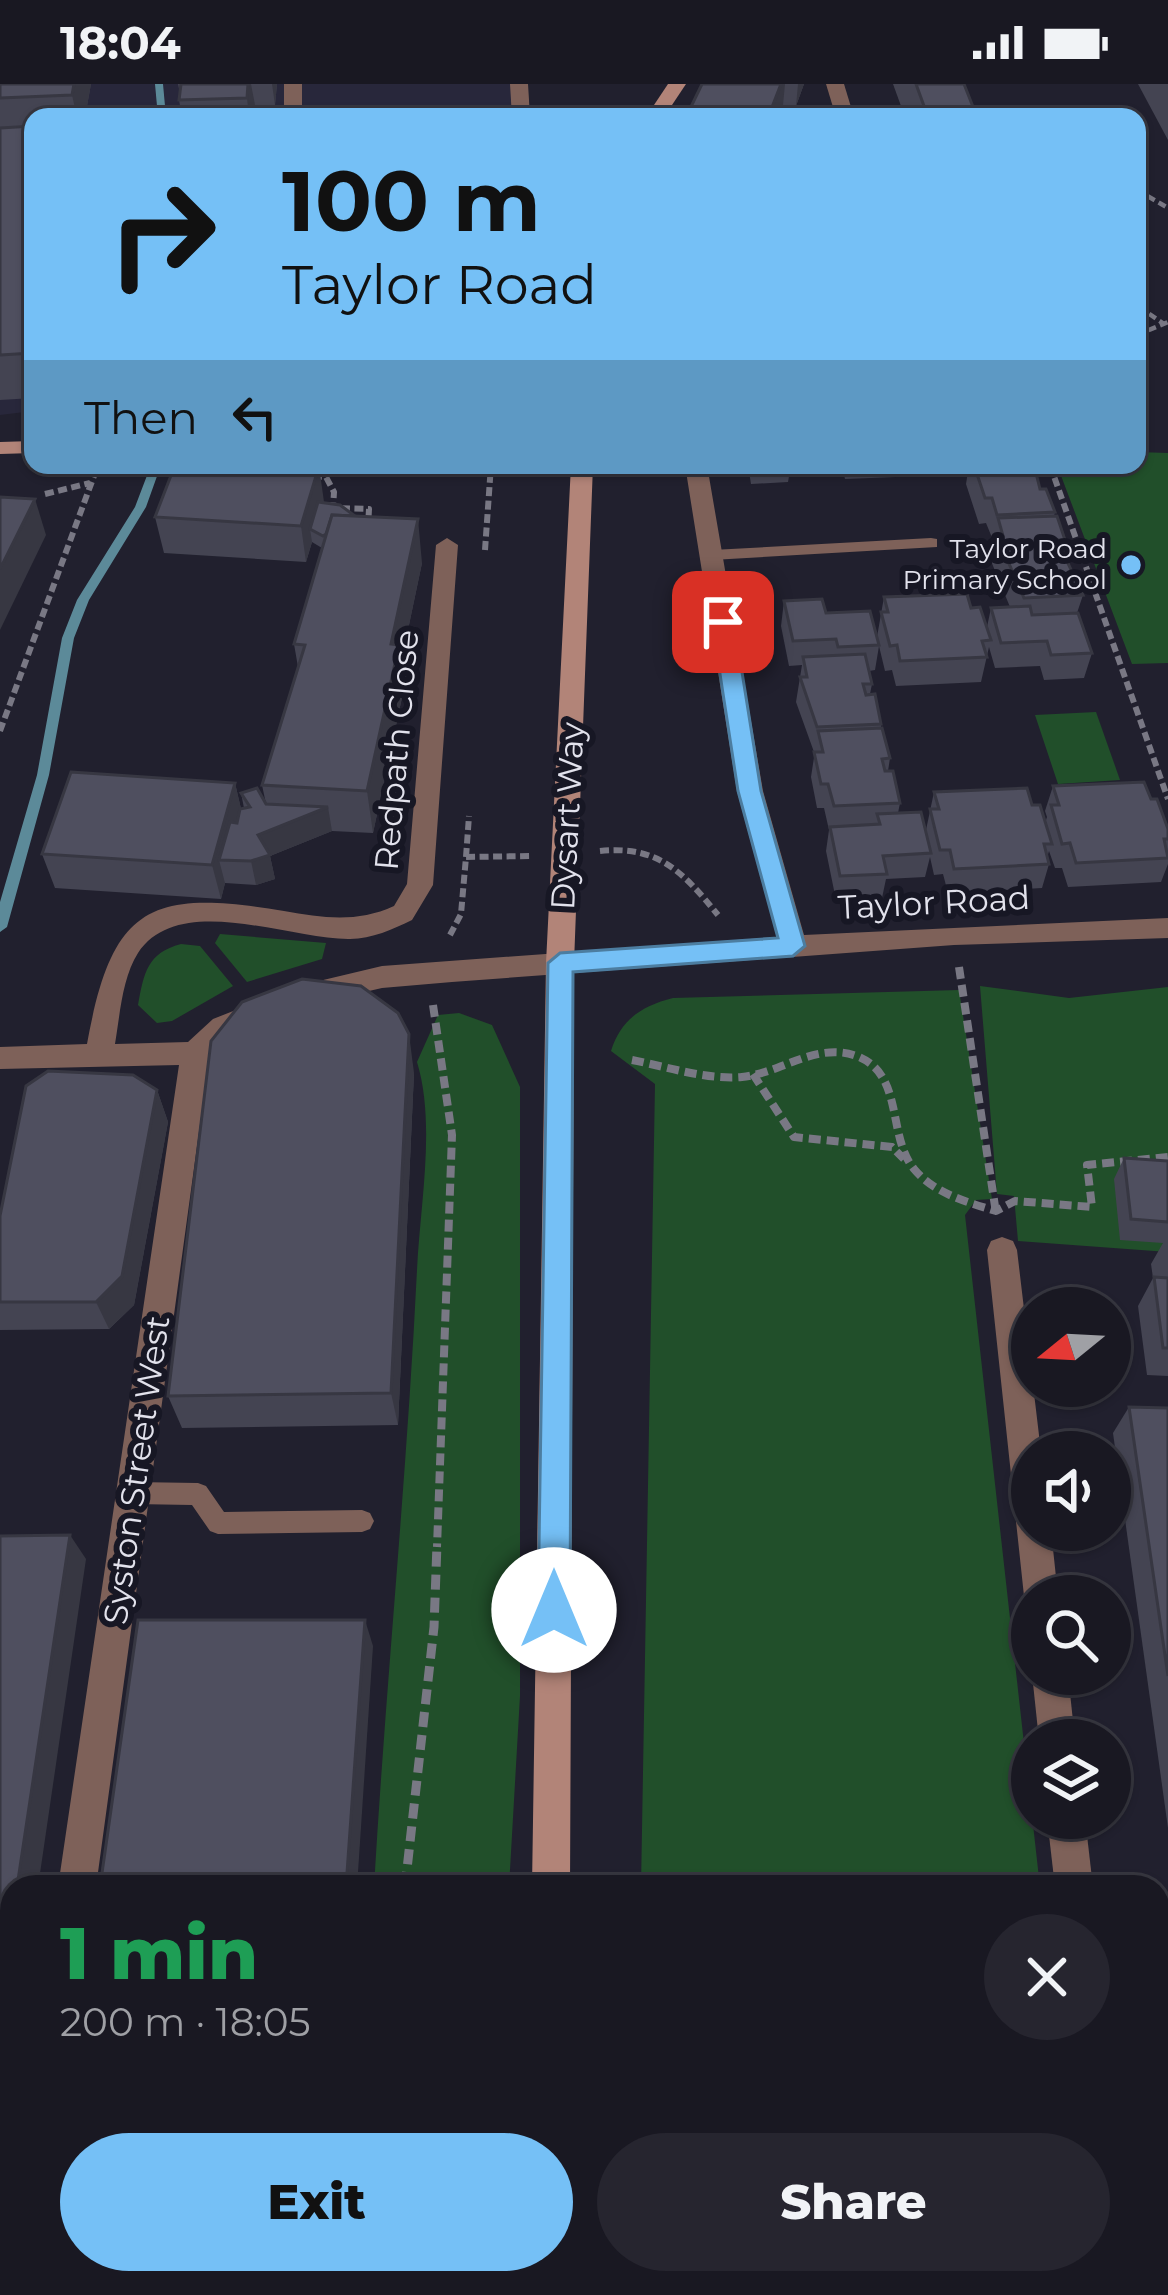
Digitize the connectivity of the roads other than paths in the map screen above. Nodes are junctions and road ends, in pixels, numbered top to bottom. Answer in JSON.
{"nodes":[{"id":1,"x":582,"y":474,"type":"edge"},
{"id":2,"x":698,"y":474,"type":"edge"},
{"id":3,"x":931,"y":543,"type":"dead end"},
{"id":4,"x":447,"y":545,"type":"dead end"},
{"id":5,"x":712,"y":555,"type":"junction"},
{"id":6,"x":1168,"y":928,"type":"edge"},
{"id":7,"x":793,"y":946,"type":"junction"},
{"id":8,"x":560,"y":963,"type":"junction"},
{"id":9,"x":195,"y":1053,"type":"junction"},
{"id":10,"x":99,"y":1055,"type":"junction"},
{"id":11,"x":13,"y":1058,"type":"edge"},
{"id":12,"x":1002,"y":1250,"type":"road end"},
{"id":13,"x":1023,"y":1431,"type":"edge"},
{"id":14,"x":134,"y":1493,"type":"junction"},
{"id":15,"x":362,"y":1521,"type":"dead end"},
{"id":16,"x":1068,"y":1839,"type":"edge"},
{"id":17,"x":79,"y":1875,"type":"edge"},
{"id":18,"x":551,"y":1875,"type":"edge"},
{"id":19,"x":1073,"y":1875,"type":"edge"}],
"edges":[{"from":1,"to":8,"type":"street","name":"Dysart Way"},
{"from":2,"to":5,"type":"street"},
{"from":3,"to":5,"type":"lane"},
{"from":4,"to":10,"type":"street","name":"Redpath Close"},
{"from":5,"to":7,"type":"street"},
{"from":6,"to":7,"type":"street","name":"Taylor Road"},
{"from":7,"to":8,"type":"street","name":"Taylor Road"},
{"from":8,"to":9,"type":"street","name":"Taylor Road"},
{"from":8,"to":18,"type":"street","name":"Dysart Way"},
{"from":9,"to":10,"type":"street"},
{"from":9,"to":14,"type":"street","name":"Syston Street West"},
{"from":10,"to":11,"type":"street"},
{"from":12,"to":13,"type":"street"},
{"from":14,"to":15,"type":"lane"},
{"from":14,"to":17,"type":"street","name":"Syston Street West"},
{"from":16,"to":19,"type":"street"}]}
